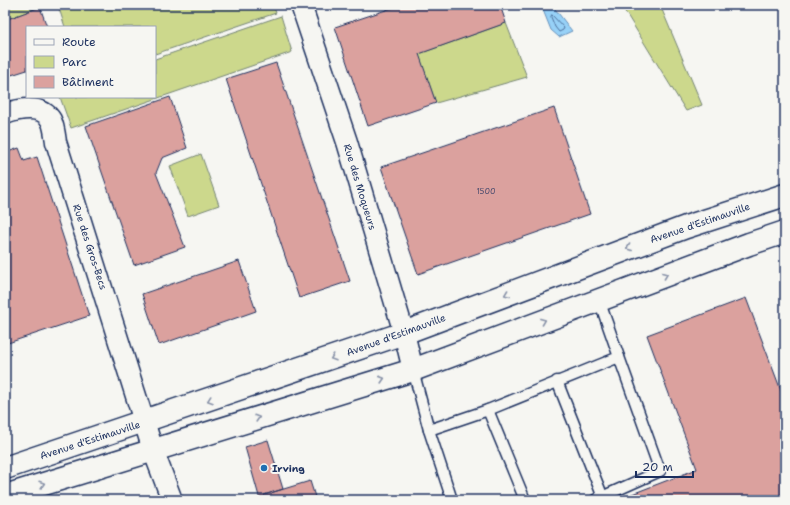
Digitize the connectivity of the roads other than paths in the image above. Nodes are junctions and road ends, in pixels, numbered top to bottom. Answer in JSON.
{"nodes":[{"id":1,"x":301,"y":5,"type":"edge"},
{"id":2,"x":5,"y":114,"type":"edge"},
{"id":3,"x":785,"y":195,"type":"edge"},
{"id":4,"x":785,"y":232,"type":"edge"},
{"id":5,"x":599,"y":300,"type":"junction"},
{"id":6,"x":404,"y":333,"type":"junction"},
{"id":7,"x":619,"y":357,"type":"junction"},
{"id":8,"x":413,"y":370,"type":"junction"},
{"id":9,"x":557,"y":381,"type":"junction"},
{"id":10,"x":488,"y":410,"type":"junction"},
{"id":11,"x":145,"y":422,"type":"junction"},
{"id":12,"x":429,"y":430,"type":"junction"},
{"id":13,"x":153,"y":450,"type":"junction"},
{"id":14,"x":5,"y":468,"type":"edge"},
{"id":15,"x":5,"y":496,"type":"edge"},
{"id":16,"x":601,"y":499,"type":"edge"},
{"id":17,"x":172,"y":500,"type":"edge"},
{"id":18,"x":452,"y":500,"type":"edge"},
{"id":19,"x":525,"y":500,"type":"edge"}],
"edges":[{"from":1,"to":6,"type":"street","name":"Rue des Moqueurs"},
{"from":2,"to":11,"type":"street","name":"Rue des Gros-Becs"},
{"from":3,"to":6,"type":"main road","name":"Avenue d'Estimauville","one_way":true},
{"from":5,"to":4,"type":"main road","one_way":true},
{"from":5,"to":7,"type":"lane"},
{"from":8,"to":5,"type":"main road","one_way":true},
{"from":6,"to":8,"type":"street","name":"Rue des Moqueurs"},
{"from":6,"to":11,"type":"main road","name":"Avenue d'Estimauville","one_way":true},
{"from":7,"to":9,"type":"lane"},
{"from":7,"to":16,"type":"lane"},
{"from":8,"to":12,"type":"lane"},
{"from":13,"to":8,"type":"main road","one_way":true},
{"from":9,"to":10,"type":"lane"},
{"from":9,"to":16,"type":"lane"},
{"from":10,"to":12,"type":"lane"},
{"from":10,"to":19,"type":"lane"},
{"from":11,"to":13,"type":"street","name":"Rue des Gros-Becs"},
{"from":11,"to":14,"type":"main road","name":"Avenue d'Estimauville"},
{"from":12,"to":18,"type":"lane"},
{"from":15,"to":13,"type":"main road","one_way":true},
{"from":13,"to":17,"type":"street","name":"Rue des Gros-Becs"}]}
